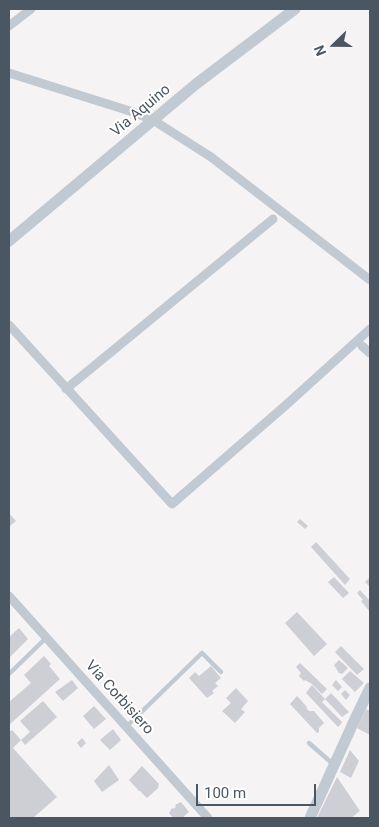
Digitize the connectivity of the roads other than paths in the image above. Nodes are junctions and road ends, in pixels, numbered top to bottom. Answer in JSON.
{"nodes":[{"id":1,"x":31,"y":9,"type":"edge"},
{"id":2,"x":296,"y":9,"type":"edge"},
{"id":3,"x":9,"y":26,"type":"edge"},
{"id":4,"x":9,"y":73,"type":"edge"},
{"id":5,"x":153,"y":120,"type":"junction"},
{"id":6,"x":273,"y":219,"type":"dead end"},
{"id":7,"x":9,"y":241,"type":"edge"},
{"id":8,"x":370,"y":280,"type":"edge"},
{"id":9,"x":9,"y":325,"type":"edge"},
{"id":10,"x":370,"y":329,"type":"edge"},
{"id":11,"x":362,"y":346,"type":"dead end"},
{"id":12,"x":370,"y":352,"type":"edge"},
{"id":13,"x":66,"y":389,"type":"junction"},
{"id":14,"x":9,"y":596,"type":"edge"},
{"id":15,"x":46,"y":638,"type":"junction"},
{"id":16,"x":221,"y":672,"type":"dead end"},
{"id":17,"x":9,"y":674,"type":"edge"},
{"id":18,"x":370,"y":688,"type":"edge"},
{"id":19,"x":126,"y":727,"type":"junction"},
{"id":20,"x":309,"y":743,"type":"dead end"},
{"id":21,"x":334,"y":765,"type":"junction"},
{"id":22,"x":208,"y":818,"type":"edge"},
{"id":23,"x":310,"y":818,"type":"edge"}],
"edges":[{"from":1,"to":3,"type":"street"},
{"from":2,"to":5,"type":"street","name":"Via Aquino"},
{"from":4,"to":5,"type":"street"},
{"from":5,"to":7,"type":"street","name":"Via Aquino"},
{"from":5,"to":8,"type":"street"},
{"from":6,"to":13,"type":"street"},
{"from":9,"to":13,"type":"street"},
{"from":10,"to":13,"type":"street"},
{"from":11,"to":12,"type":"street"},
{"from":14,"to":15,"type":"street","name":"Via Corbisiero"},
{"from":15,"to":17,"type":"lane"},
{"from":15,"to":19,"type":"street","name":"Via Corbisiero"},
{"from":16,"to":19,"type":"lane"},
{"from":18,"to":21,"type":"street"},
{"from":19,"to":22,"type":"street","name":"Via Corbisiero"},
{"from":20,"to":21,"type":"lane"},
{"from":21,"to":23,"type":"street"}]}
